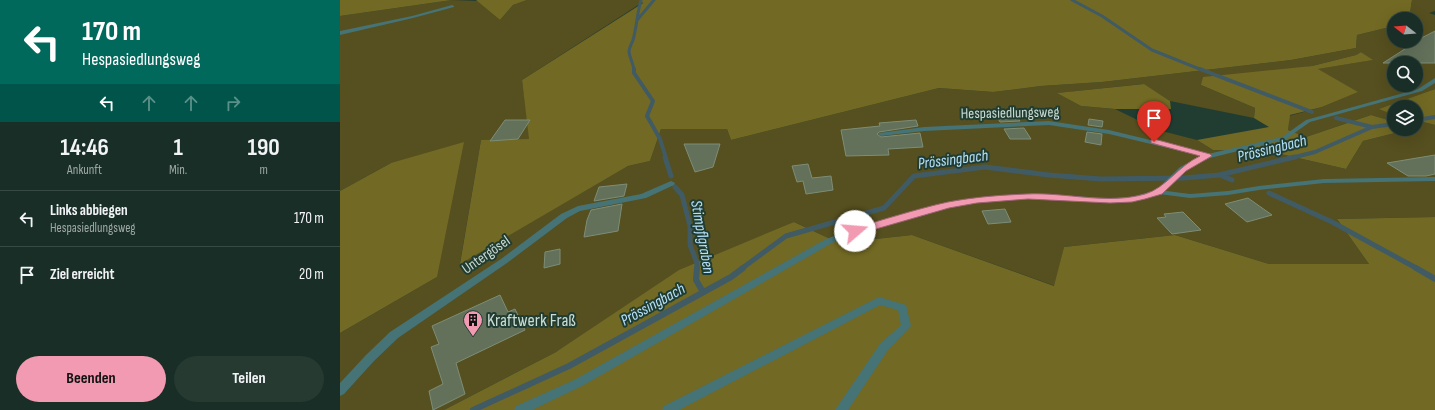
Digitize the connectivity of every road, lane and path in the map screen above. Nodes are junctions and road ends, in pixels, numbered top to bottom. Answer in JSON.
{"nodes":[{"id":1,"x":452,"y":6,"type":"dead end"},
{"id":2,"x":340,"y":33,"type":"edge"},
{"id":3,"x":1435,"y":80,"type":"edge"},
{"id":4,"x":881,"y":134,"type":"dead end"},
{"id":5,"x":1208,"y":156,"type":"junction"},
{"id":6,"x":1435,"y":178,"type":"edge"},
{"id":7,"x":671,"y":183,"type":"dead end"},
{"id":8,"x":1159,"y":192,"type":"junction"},
{"id":9,"x":340,"y":391,"type":"edge"},
{"id":10,"x":520,"y":410,"type":"edge"},
{"id":11,"x":668,"y":410,"type":"edge"},
{"id":12,"x":841,"y":410,"type":"edge"}],
"edges":[{"from":1,"to":2,"type":"street"},
{"from":3,"to":5,"type":"street"},
{"from":4,"to":5,"type":"street","name":"Hespasiedlungsweg"},
{"from":5,"to":8,"type":"street"},
{"from":6,"to":8,"type":"street"},
{"from":7,"to":9,"type":"street","name":"Untergösel"},
{"from":8,"to":10,"type":"street"},
{"from":11,"to":12,"type":"street"}]}
